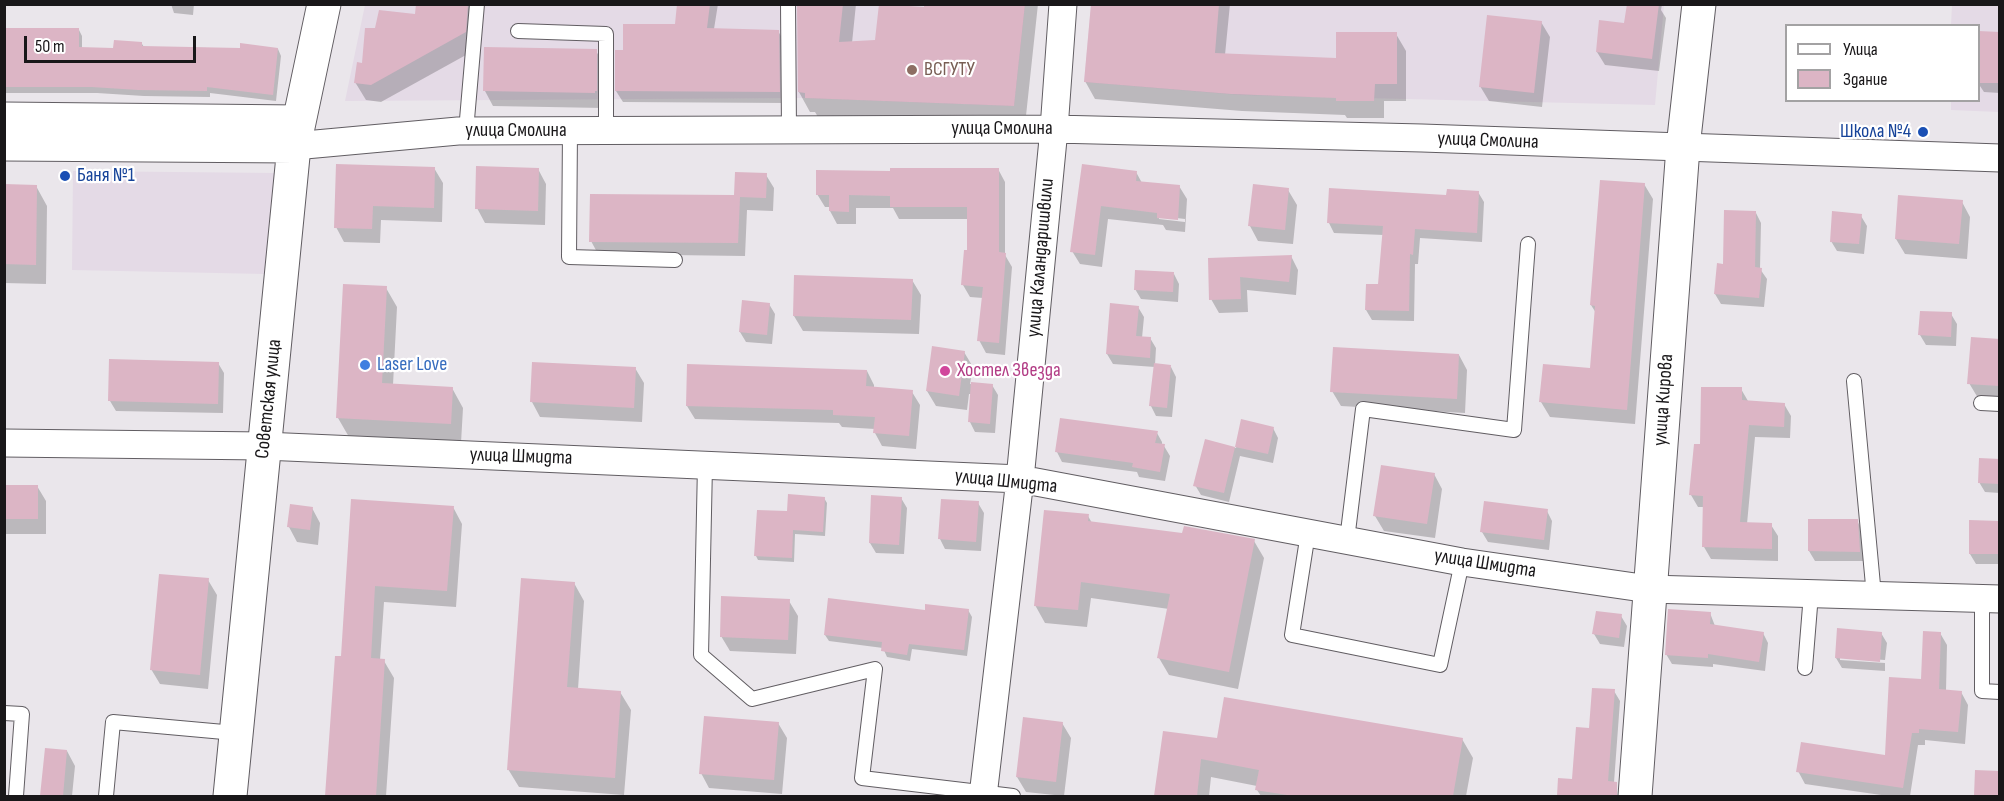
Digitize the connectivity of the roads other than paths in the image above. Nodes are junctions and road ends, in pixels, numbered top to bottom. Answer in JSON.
{"nodes":[{"id":1,"x":324,"y":4,"type":"edge"},
{"id":2,"x":477,"y":4,"type":"edge"},
{"id":3,"x":788,"y":4,"type":"edge"},
{"id":4,"x":1063,"y":4,"type":"edge"},
{"id":5,"x":1699,"y":4,"type":"edge"},
{"id":6,"x":518,"y":31,"type":"dead end"},
{"id":7,"x":4,"y":118,"type":"edge"},
{"id":8,"x":1054,"y":129,"type":"junction"},
{"id":9,"x":570,"y":130,"type":"junction"},
{"id":10,"x":606,"y":130,"type":"junction"},
{"id":11,"x":789,"y":130,"type":"junction"},
{"id":12,"x":466,"y":131,"type":"junction"},
{"id":13,"x":297,"y":134,"type":"junction"},
{"id":14,"x":4,"y":144,"type":"edge"},
{"id":15,"x":1683,"y":147,"type":"junction"},
{"id":16,"x":2000,"y":158,"type":"edge"},
{"id":17,"x":1528,"y":244,"type":"dead end"},
{"id":18,"x":675,"y":260,"type":"dead end"},
{"id":19,"x":1854,"y":381,"type":"dead end"},
{"id":20,"x":1981,"y":403,"type":"dead end"},
{"id":21,"x":2000,"y":404,"type":"edge"},
{"id":22,"x":4,"y":443,"type":"edge"},
{"id":23,"x":264,"y":446,"type":"junction"},
{"id":24,"x":705,"y":465,"type":"junction"},
{"id":25,"x":1020,"y":479,"type":"junction"},
{"id":26,"x":1308,"y":533,"type":"junction"},
{"id":27,"x":1347,"y":540,"type":"junction"},
{"id":28,"x":1462,"y":562,"type":"junction"},
{"id":29,"x":1649,"y":589,"type":"junction"},
{"id":30,"x":1811,"y":594,"type":"junction"},
{"id":31,"x":1874,"y":596,"type":"junction"},
{"id":32,"x":1991,"y":599,"type":"edge"},
{"id":33,"x":1805,"y":668,"type":"dead end"},
{"id":34,"x":2000,"y":692,"type":"edge"},
{"id":35,"x":4,"y":712,"type":"edge"},
{"id":36,"x":235,"y":733,"type":"junction"},
{"id":37,"x":983,"y":795,"type":"edge"},
{"id":38,"x":16,"y":796,"type":"edge"},
{"id":39,"x":106,"y":796,"type":"edge"},
{"id":40,"x":230,"y":796,"type":"edge"},
{"id":41,"x":1014,"y":796,"type":"edge"},
{"id":42,"x":1635,"y":796,"type":"edge"}],
"edges":[{"from":1,"to":13,"type":"main road","name":"Советская улица"},
{"from":2,"to":12,"type":"lane"},
{"from":3,"to":11,"type":"lane"},
{"from":4,"to":8,"type":"street","name":"улица Каландаришвили"},
{"from":5,"to":15,"type":"main road","name":"улица Кирова"},
{"from":6,"to":10,"type":"lane"},
{"from":7,"to":13,"type":"main road"},
{"from":8,"to":11,"type":"street","name":"улица Смолина"},
{"from":8,"to":15,"type":"street","name":"улица Смолина"},
{"from":8,"to":25,"type":"street","name":"улица Каландаришвили"},
{"from":9,"to":10,"type":"street","name":"улица Смолина"},
{"from":9,"to":12,"type":"street","name":"улица Смолина"},
{"from":9,"to":18,"type":"lane"},
{"from":10,"to":11,"type":"street","name":"улица Смолина"},
{"from":12,"to":13,"type":"street","name":"улица Смолина"},
{"from":13,"to":14,"type":"main road","name":"улица Смолина"},
{"from":13,"to":23,"type":"main road","name":"Советская улица"},
{"from":15,"to":16,"type":"street","name":"улица Смолина"},
{"from":15,"to":29,"type":"main road","name":"улица Кирова"},
{"from":17,"to":27,"type":"lane"},
{"from":19,"to":31,"type":"lane"},
{"from":20,"to":21,"type":"lane"},
{"from":22,"to":23,"type":"street","name":"улица Шмидта"},
{"from":23,"to":24,"type":"street","name":"улица Шмидта"},
{"from":23,"to":36,"type":"main road","name":"Советская улица"},
{"from":24,"to":25,"type":"street","name":"улица Шмидта"},
{"from":24,"to":37,"type":"lane"},
{"from":25,"to":26,"type":"street","name":"улица Шмидта"},
{"from":25,"to":37,"type":"street","name":"улица Каландаришвили"},
{"from":26,"to":27,"type":"street","name":"улица Шмидта"},
{"from":26,"to":28,"type":"lane"},
{"from":27,"to":28,"type":"street","name":"улица Шмидта"},
{"from":28,"to":29,"type":"street","name":"улица Шмидта"},
{"from":29,"to":30,"type":"street","name":"улица Шмидта"},
{"from":29,"to":42,"type":"main road","name":"улица Кирова"},
{"from":30,"to":31,"type":"street","name":"улица Шмидта"},
{"from":30,"to":33,"type":"lane"},
{"from":31,"to":32,"type":"street","name":"улица Шмидта"},
{"from":32,"to":34,"type":"lane"},
{"from":35,"to":38,"type":"lane"},
{"from":36,"to":39,"type":"lane"},
{"from":36,"to":40,"type":"main road","name":"Советская улица"},
{"from":37,"to":41,"type":"lane"}]}
